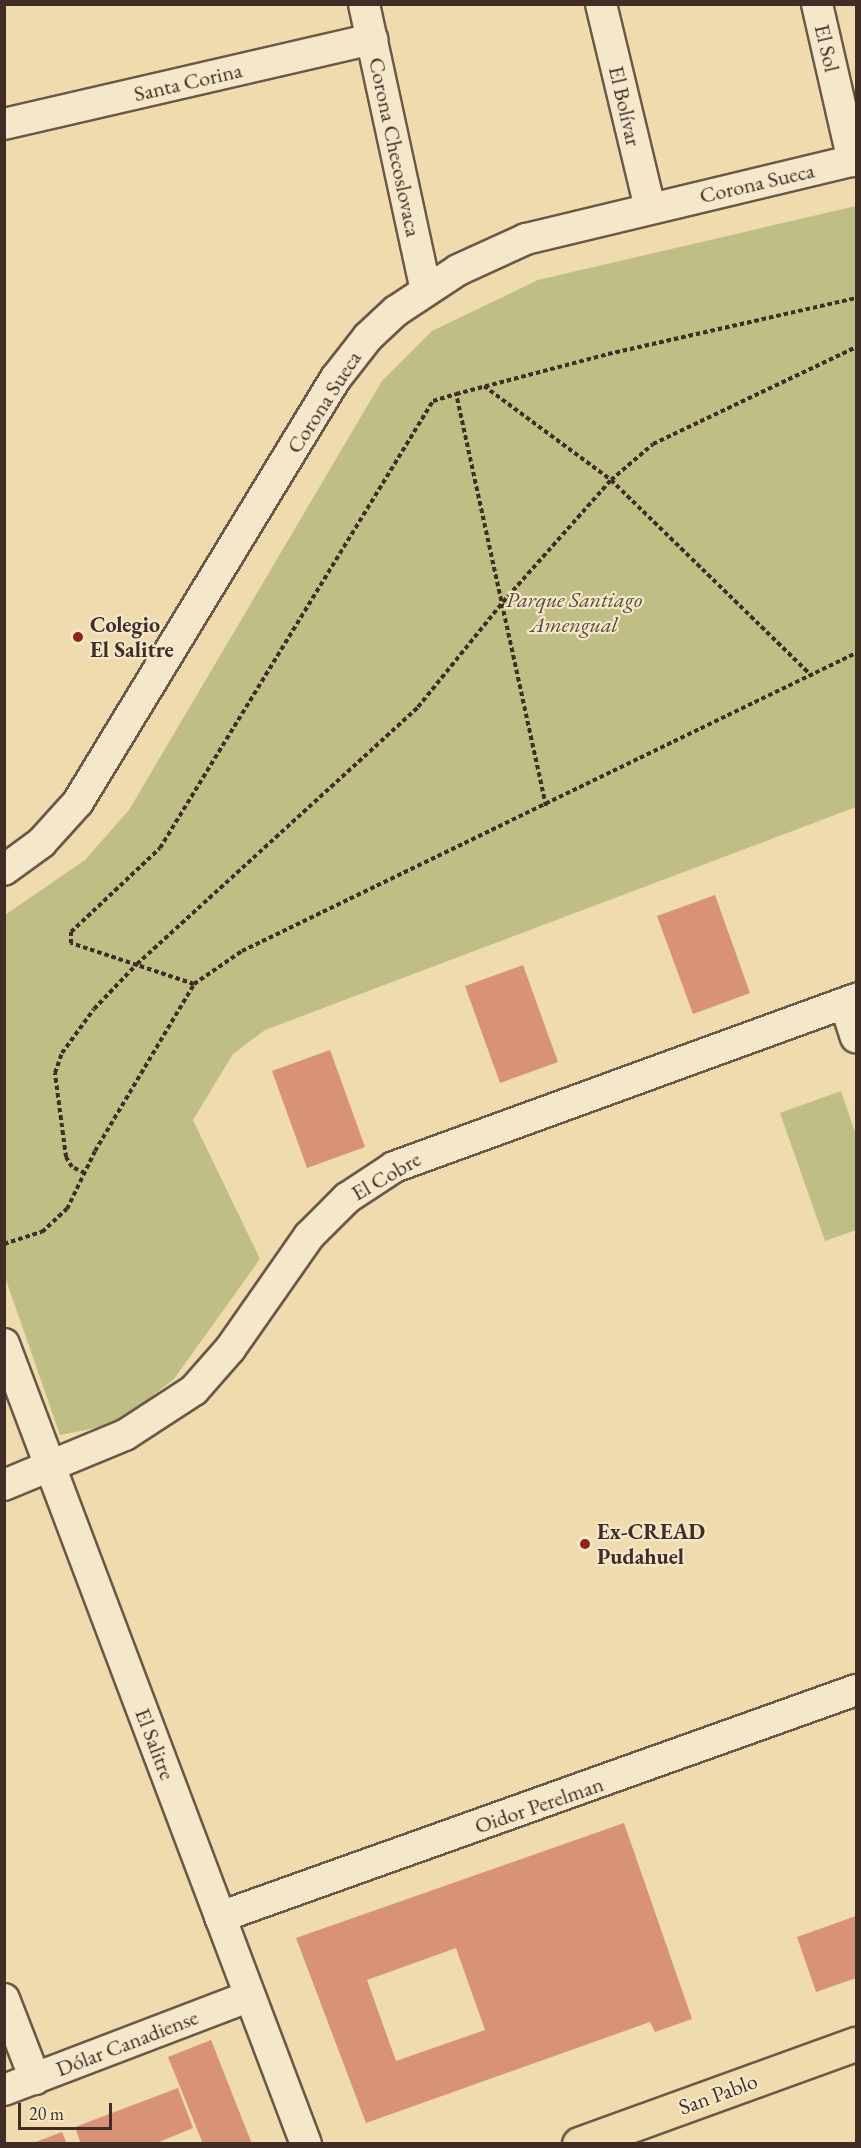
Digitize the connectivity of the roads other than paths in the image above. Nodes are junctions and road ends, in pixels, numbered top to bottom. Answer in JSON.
{"nodes":[{"id":1,"x":364,"y":4,"type":"edge"},
{"id":2,"x":601,"y":4,"type":"edge"},
{"id":3,"x":817,"y":4,"type":"edge"},
{"id":4,"x":372,"y":39,"type":"junction"},
{"id":5,"x":4,"y":124,"type":"edge"},
{"id":6,"x":855,"y":161,"type":"edge"},
{"id":7,"x":650,"y":208,"type":"junction"},
{"id":8,"x":426,"y":290,"type":"junction"},
{"id":9,"x":4,"y":870,"type":"edge"},
{"id":10,"x":850,"y":1002,"type":"edge"},
{"id":11,"x":856,"y":1037,"type":"edge"},
{"id":12,"x":4,"y":1344,"type":"edge"},
{"id":13,"x":50,"y":1468,"type":"junction"},
{"id":14,"x":4,"y":1485,"type":"edge"},
{"id":15,"x":856,"y":1690,"type":"edge"},
{"id":16,"x":220,"y":1917,"type":"junction"},
{"id":17,"x":250,"y":1996,"type":"junction"},
{"id":18,"x":4,"y":1999,"type":"edge"},
{"id":19,"x":856,"y":2044,"type":"edge"},
{"id":20,"x":35,"y":2079,"type":"junction"},
{"id":21,"x":4,"y":2090,"type":"edge"},
{"id":22,"x":306,"y":2144,"type":"edge"},
{"id":23,"x":579,"y":2144,"type":"edge"}],
"edges":[{"from":1,"to":4,"type":"street","name":"Corona Checoslovaca"},
{"from":2,"to":7,"type":"street","name":"El Bolívar"},
{"from":3,"to":6,"type":"street","name":"El Sol"},
{"from":4,"to":5,"type":"street","name":"Santa Corina"},
{"from":4,"to":8,"type":"street","name":"Corona Checoslovaca"},
{"from":6,"to":7,"type":"street","name":"Corona Sueca"},
{"from":7,"to":8,"type":"street","name":"Corona Sueca"},
{"from":8,"to":9,"type":"street","name":"Corona Sueca"},
{"from":10,"to":11,"type":"street"},
{"from":10,"to":13,"type":"street","name":"El Cobre"},
{"from":12,"to":13,"type":"street","name":"El Salitre"},
{"from":13,"to":14,"type":"street","name":"El Cobre"},
{"from":13,"to":16,"type":"street","name":"El Salitre"},
{"from":15,"to":16,"type":"street","name":"Oidor Perelman"},
{"from":16,"to":17,"type":"street","name":"El Salitre"},
{"from":17,"to":20,"type":"street","name":"Dólar Canadiense"},
{"from":17,"to":22,"type":"street","name":"El Salitre"},
{"from":18,"to":20,"type":"street"},
{"from":19,"to":23,"type":"main road","name":"San Pablo"},
{"from":20,"to":21,"type":"street","name":"Dólar Canadiense"}]}
